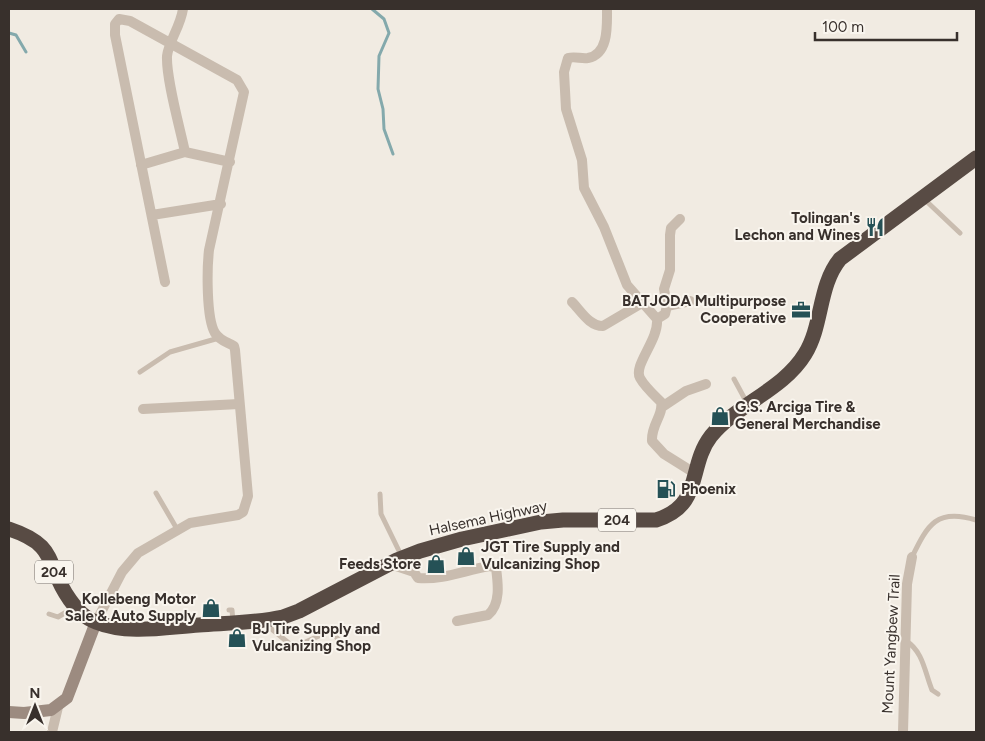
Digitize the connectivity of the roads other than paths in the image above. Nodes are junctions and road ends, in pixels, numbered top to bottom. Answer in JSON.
{"nodes":[{"id":1,"x":183,"y":9,"type":"edge"},
{"id":2,"x":607,"y":9,"type":"edge"},
{"id":3,"x":170,"y":43,"type":"junction"},
{"id":4,"x":185,"y":152,"type":"junction"},
{"id":5,"x":976,"y":158,"type":"edge"},
{"id":6,"x":230,"y":162,"type":"junction"},
{"id":7,"x":141,"y":165,"type":"junction"},
{"id":8,"x":923,"y":198,"type":"junction"},
{"id":9,"x":221,"y":204,"type":"junction"},
{"id":10,"x":152,"y":215,"type":"junction"},
{"id":11,"x":680,"y":219,"type":"dead end"},
{"id":12,"x":960,"y":233,"type":"dead end"},
{"id":13,"x":165,"y":282,"type":"dead end"},
{"id":14,"x":690,"y":300,"type":"dead end"},
{"id":15,"x":572,"y":302,"type":"dead end"},
{"id":16,"x":642,"y":303,"type":"junction"},
{"id":17,"x":667,"y":306,"type":"junction"},
{"id":18,"x":657,"y":319,"type":"junction"},
{"id":19,"x":219,"y":338,"type":"junction"},
{"id":20,"x":140,"y":372,"type":"dead end"},
{"id":21,"x":734,"y":379,"type":"dead end"},
{"id":22,"x":706,"y":384,"type":"dead end"},
{"id":23,"x":239,"y":404,"type":"junction"},
{"id":24,"x":748,"y":405,"type":"junction"},
{"id":25,"x":662,"y":407,"type":"junction"},
{"id":26,"x":143,"y":409,"type":"dead end"},
{"id":27,"x":696,"y":474,"type":"junction"},
{"id":28,"x":156,"y":493,"type":"dead end"},
{"id":29,"x":380,"y":494,"type":"dead end"},
{"id":30,"x":976,"y":520,"type":"edge"},
{"id":31,"x":9,"y":529,"type":"edge"},
{"id":32,"x":177,"y":529,"type":"junction"},
{"id":33,"x":912,"y":557,"type":"joint"},
{"id":34,"x":396,"y":561,"type":"junction"},
{"id":35,"x":75,"y":606,"type":"junction"},
{"id":36,"x":50,"y":614,"type":"dead end"},
{"id":37,"x":262,"y":621,"type":"junction"},
{"id":38,"x":457,"y":621,"type":"dead end"},
{"id":39,"x":96,"y":622,"type":"junction"},
{"id":40,"x":906,"y":641,"type":"junction"},
{"id":41,"x":342,"y":643,"type":"dead end"},
{"id":42,"x":938,"y":694,"type":"dead end"},
{"id":43,"x":58,"y":707,"type":"junction"},
{"id":44,"x":9,"y":712,"type":"edge"},
{"id":45,"x":52,"y":732,"type":"edge"},
{"id":46,"x":903,"y":732,"type":"edge"}],
"edges":[{"from":1,"to":3,"type":"street"},
{"from":2,"to":16,"type":"street"},
{"from":3,"to":4,"type":"street"},
{"from":3,"to":6,"type":"street"},
{"from":3,"to":7,"type":"street"},
{"from":4,"to":6,"type":"street"},
{"from":4,"to":7,"type":"street"},
{"from":5,"to":8,"type":"highway","name":"Halsema Highway","number":"204"},
{"from":6,"to":9,"type":"street"},
{"from":7,"to":10,"type":"street"},
{"from":8,"to":12,"type":"lane"},
{"from":8,"to":24,"type":"highway","name":"Halsema Highway","number":"204"},
{"from":9,"to":10,"type":"street"},
{"from":9,"to":19,"type":"street"},
{"from":10,"to":13,"type":"street"},
{"from":11,"to":17,"type":"street"},
{"from":14,"to":17,"type":"street"},
{"from":15,"to":16,"type":"street"},
{"from":16,"to":18,"type":"street"},
{"from":17,"to":18,"type":"street"},
{"from":18,"to":25,"type":"street"},
{"from":19,"to":20,"type":"lane"},
{"from":19,"to":23,"type":"street"},
{"from":21,"to":24,"type":"lane"},
{"from":22,"to":25,"type":"street"},
{"from":23,"to":26,"type":"street"},
{"from":23,"to":32,"type":"street"},
{"from":24,"to":27,"type":"highway","name":"Halsema Highway","number":"204"},
{"from":25,"to":27,"type":"street"},
{"from":27,"to":34,"type":"highway","name":"Halsema Highway","number":"204"},
{"from":28,"to":32,"type":"lane"},
{"from":29,"to":34,"type":"lane"},
{"from":30,"to":33,"type":"lane"},
{"from":31,"to":35,"type":"highway","name":"Halsema Highway","number":"204"},
{"from":32,"to":39,"type":"street"},
{"from":33,"to":40,"type":"street","name":"Mount Yangbew Trail"},
{"from":34,"to":37,"type":"highway","name":"Halsema Highway","number":"204"},
{"from":34,"to":38,"type":"street"},
{"from":35,"to":36,"type":"lane"},
{"from":35,"to":39,"type":"highway","name":"Halsema Highway","number":"204"},
{"from":37,"to":39,"type":"highway","name":"Halsema Highway","number":"204"},
{"from":37,"to":41,"type":"lane"},
{"from":39,"to":43,"type":"main road"},
{"from":40,"to":42,"type":"lane"},
{"from":40,"to":46,"type":"street","name":"Mount Yangbew Trail"},
{"from":43,"to":44,"type":"main road"},
{"from":43,"to":45,"type":"street"}]}
